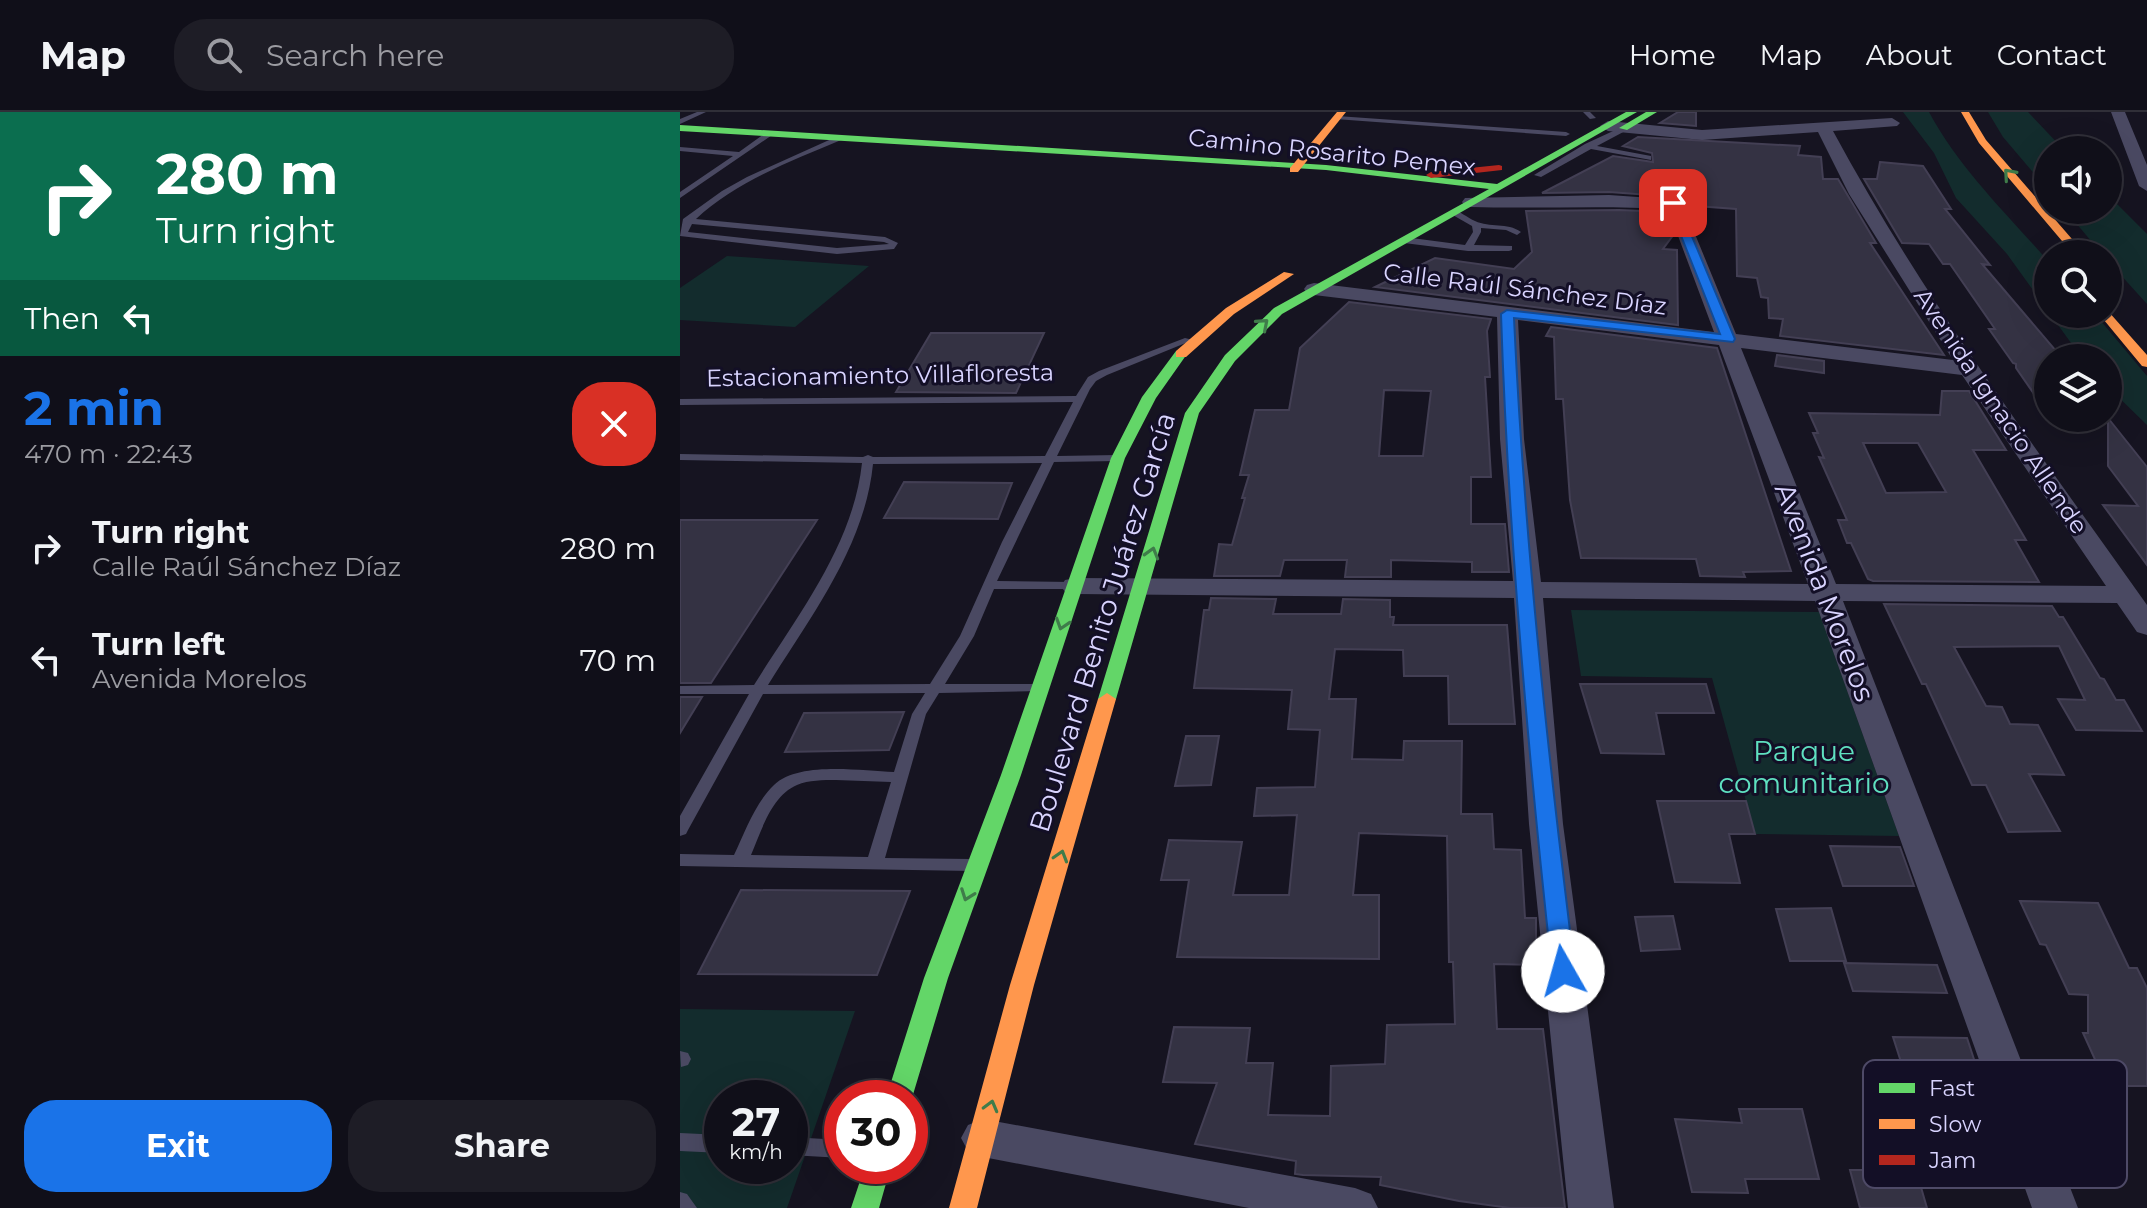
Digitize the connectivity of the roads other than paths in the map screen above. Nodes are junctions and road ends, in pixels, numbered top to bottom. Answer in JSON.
{"nodes":[{"id":1,"x":703,"y":112,"type":"edge"},
{"id":2,"x":1653,"y":112,"type":"edge"},
{"id":3,"x":1716,"y":112,"type":"edge"},
{"id":4,"x":1965,"y":112,"type":"edge"},
{"id":5,"x":2118,"y":112,"type":"edge"},
{"id":6,"x":1340,"y":115,"type":"edge"},
{"id":7,"x":1608,"y":118,"type":"edge"},
{"id":8,"x":1892,"y":123,"type":"dead end"},
{"id":9,"x":680,"y":125,"type":"edge"},
{"id":10,"x":1823,"y":128,"type":"junction"},
{"id":11,"x":1954,"y":132,"type":"dead end"},
{"id":12,"x":771,"y":133,"type":"junction"},
{"id":13,"x":1720,"y":134,"type":"junction"},
{"id":14,"x":838,"y":138,"type":"junction"},
{"id":15,"x":1577,"y":142,"type":"junction"},
{"id":16,"x":680,"y":149,"type":"edge"},
{"id":17,"x":740,"y":154,"type":"junction"},
{"id":18,"x":1648,"y":158,"type":"dead end"},
{"id":19,"x":1297,"y":167,"type":"junction"},
{"id":20,"x":1499,"y":168,"type":"junction"},
{"id":21,"x":1412,"y":181,"type":"junction"},
{"id":22,"x":2146,"y":181,"type":"edge"},
{"id":23,"x":1432,"y":190,"type":"junction"},
{"id":24,"x":680,"y":196,"type":"edge"},
{"id":25,"x":1474,"y":198,"type":"junction"},
{"id":26,"x":686,"y":221,"type":"junction"},
{"id":27,"x":1476,"y":225,"type":"junction"},
{"id":28,"x":1517,"y":232,"type":"dead end"},
{"id":29,"x":2043,"y":240,"type":"edge"},
{"id":30,"x":2067,"y":240,"type":"edge"},
{"id":31,"x":1409,"y":242,"type":"junction"},
{"id":32,"x":1468,"y":248,"type":"junction"},
{"id":33,"x":1509,"y":248,"type":"dead end"},
{"id":34,"x":1308,"y":264,"type":"dead end"},
{"id":35,"x":1321,"y":290,"type":"junction"},
{"id":36,"x":1507,"y":314,"type":"junction"},
{"id":37,"x":2117,"y":328,"type":"edge"},
{"id":38,"x":1199,"y":336,"type":"junction"},
{"id":39,"x":1729,"y":339,"type":"junction"},
{"id":40,"x":2147,"y":363,"type":"edge"},
{"id":41,"x":1969,"y":369,"type":"junction"},
{"id":42,"x":1080,"y":399,"type":"junction"},
{"id":43,"x":680,"y":402,"type":"edge"},
{"id":44,"x":680,"y":457,"type":"edge"},
{"id":45,"x":868,"y":458,"type":"junction"},
{"id":46,"x":1118,"y":458,"type":"junction"},
{"id":47,"x":1051,"y":459,"type":"junction"},
{"id":48,"x":988,"y":585,"type":"junction"},
{"id":49,"x":1075,"y":586,"type":"junction"},
{"id":50,"x":1143,"y":586,"type":"junction"},
{"id":51,"x":1528,"y":590,"type":"junction"},
{"id":52,"x":1824,"y":593,"type":"junction"},
{"id":53,"x":2125,"y":595,"type":"junction"},
{"id":54,"x":2147,"y":626,"type":"edge"},
{"id":55,"x":1041,"y":688,"type":"junction"},
{"id":56,"x":759,"y":689,"type":"junction"},
{"id":57,"x":680,"y":690,"type":"edge"},
{"id":58,"x":936,"y":690,"type":"junction"},
{"id":59,"x":900,"y":777,"type":"junction"},
{"id":60,"x":680,"y":830,"type":"edge"},
{"id":61,"x":680,"y":860,"type":"edge"},
{"id":62,"x":740,"y":860,"type":"junction"},
{"id":63,"x":875,"y":862,"type":"junction"},
{"id":64,"x":978,"y":865,"type":"junction"},
{"id":65,"x":1999,"y":1060,"type":"edge"},
{"id":66,"x":905,"y":1080,"type":"edge"},
{"id":67,"x":983,"y":1138,"type":"junction"},
{"id":68,"x":680,"y":1142,"type":"edge"},
{"id":69,"x":704,"y":1143,"type":"edge"},
{"id":70,"x":872,"y":1184,"type":"edge"},
{"id":71,"x":2047,"y":1188,"type":"edge"},
{"id":72,"x":680,"y":1201,"type":"edge"},
{"id":73,"x":686,"y":1208,"type":"edge"},
{"id":74,"x":865,"y":1208,"type":"edge"},
{"id":75,"x":963,"y":1208,"type":"edge"},
{"id":76,"x":1355,"y":1208,"type":"edge"},
{"id":77,"x":1591,"y":1208,"type":"edge"},
{"id":78,"x":2055,"y":1208,"type":"edge"}],
"edges":[{"from":1,"to":9,"type":"lane"},
{"from":2,"to":7,"type":"main road"},
{"from":3,"to":13,"type":"street"},
{"from":30,"to":4,"type":"main road","one_way":true},
{"from":5,"to":22,"type":"street"},
{"from":6,"to":15,"type":"lane"},
{"from":6,"to":19,"type":"main road"},
{"from":7,"to":13,"type":"street"},
{"from":7,"to":15,"type":"main road"},
{"from":7,"to":15,"type":"lane"},
{"from":8,"to":10,"type":"street"},
{"from":9,"to":12,"type":"main road","name":"Camino Rosarito Pemex"},
{"from":10,"to":13,"type":"street"},
{"from":10,"to":41,"type":"street","name":"Avenida Ignacio Allende"},
{"from":11,"to":29,"type":"main road"},
{"from":12,"to":14,"type":"main road","name":"Camino Rosarito Pemex"},
{"from":12,"to":17,"type":"lane"},
{"from":14,"to":19,"type":"main road","name":"Camino Rosarito Pemex"},
{"from":14,"to":26,"type":"lane"},
{"from":15,"to":18,"type":"lane"},
{"from":15,"to":20,"type":"main road"},
{"from":15,"to":25,"type":"main road"},
{"from":16,"to":17,"type":"lane"},
{"from":17,"to":24,"type":"lane"},
{"from":19,"to":21,"type":"main road","name":"Camino Rosarito Pemex"},
{"from":19,"to":23,"type":"main road","name":"Camino Rosarito Pemex"},
{"from":20,"to":23,"type":"main road"},
{"from":20,"to":25,"type":"main road"},
{"from":21,"to":23,"type":"main road"},
{"from":21,"to":25,"type":"main road","name":"Camino Rosarito Pemex"},
{"from":23,"to":25,"type":"main road","name":"Camino Rosarito Pemex"},
{"from":25,"to":27,"type":"lane"},
{"from":25,"to":31,"type":"main road","name":"Boulevard Benito Juárez García"},
{"from":25,"to":39,"type":"street","name":"Avenida Morelos"},
{"from":26,"to":26,"type":"lane"},
{"from":27,"to":28,"type":"lane"},
{"from":27,"to":32,"type":"lane"},
{"from":31,"to":32,"type":"lane"},
{"from":31,"to":35,"type":"main road","name":"Boulevard Benito Juárez García"},
{"from":32,"to":33,"type":"lane"},
{"from":34,"to":38,"type":"main road","name":"Boulevard Benito Juárez García"},
{"from":35,"to":36,"type":"street","name":"Calle Raúl Sánchez Díaz"},
{"from":50,"to":35,"type":"main road","name":"Boulevard Benito Juárez García","one_way":true},
{"from":36,"to":39,"type":"street","name":"Calle Raúl Sánchez Díaz"},
{"from":36,"to":51,"type":"street"},
{"from":37,"to":40,"type":"main road"},
{"from":38,"to":42,"type":"lane","name":"Estacionamiento Villafloresta"},
{"from":38,"to":46,"type":"main road","name":"Boulevard Benito Juárez García"},
{"from":39,"to":41,"type":"street","name":"Calle Raúl Sánchez Díaz"},
{"from":39,"to":52,"type":"street","name":"Avenida Morelos"},
{"from":41,"to":53,"type":"street","name":"Avenida Ignacio Allende"},
{"from":42,"to":43,"type":"lane","name":"Estacionamiento Villafloresta"},
{"from":42,"to":47,"type":"lane","name":"Estacionamiento Villafloresta"},
{"from":44,"to":45,"type":"lane"},
{"from":45,"to":47,"type":"lane"},
{"from":45,"to":56,"type":"lane"},
{"from":46,"to":47,"type":"lane"},
{"from":46,"to":49,"type":"main road","name":"Boulevard Benito Juárez García"},
{"from":47,"to":48,"type":"lane","name":"Estacionamiento Villafloresta"},
{"from":48,"to":49,"type":"lane"},
{"from":48,"to":58,"type":"lane"},
{"from":49,"to":50,"type":"street"},
{"from":49,"to":55,"type":"main road","name":"Boulevard Benito Juárez García","one_way":true},
{"from":50,"to":51,"type":"street"},
{"from":67,"to":50,"type":"main road","name":"Boulevard Benito Juárez García","one_way":true},
{"from":51,"to":52,"type":"street"},
{"from":51,"to":77,"type":"street"},
{"from":52,"to":53,"type":"street"},
{"from":52,"to":65,"type":"street","name":"Avenida Morelos"},
{"from":53,"to":54,"type":"street","name":"Avenida Ignacio Allende"},
{"from":55,"to":58,"type":"lane"},
{"from":55,"to":64,"type":"main road","name":"Boulevard Benito Juárez García"},
{"from":56,"to":57,"type":"lane"},
{"from":56,"to":58,"type":"lane"},
{"from":56,"to":60,"type":"lane"},
{"from":58,"to":59,"type":"lane"},
{"from":59,"to":62,"type":"lane"},
{"from":59,"to":63,"type":"lane"},
{"from":61,"to":62,"type":"lane"},
{"from":62,"to":63,"type":"lane"},
{"from":63,"to":64,"type":"lane"},
{"from":64,"to":66,"type":"main road","name":"Boulevard Benito Juárez García","one_way":true},
{"from":67,"to":75,"type":"main road","name":"Boulevard Benito Juárez García"},
{"from":67,"to":76,"type":"street"},
{"from":68,"to":69,"type":"lane"},
{"from":70,"to":74,"type":"main road"},
{"from":71,"to":78,"type":"street","name":"Avenida Morelos"},
{"from":72,"to":73,"type":"lane"}]}
